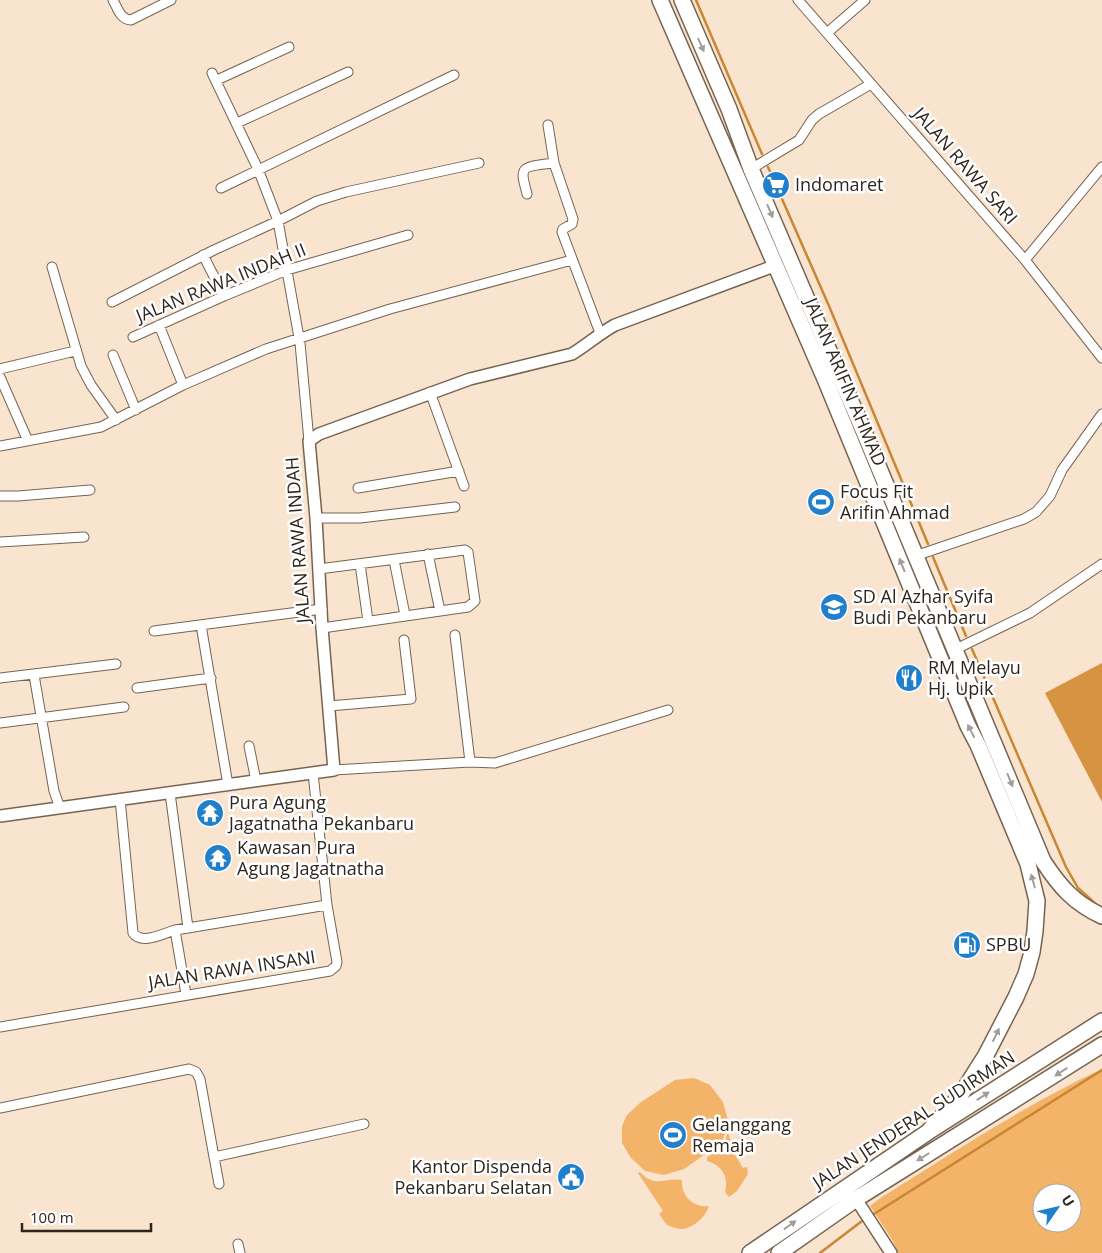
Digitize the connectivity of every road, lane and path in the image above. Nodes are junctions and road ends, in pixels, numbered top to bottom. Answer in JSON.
{"nodes":[{"id":1,"x":114,"y":0,"type":"edge"},
{"id":2,"x":171,"y":0,"type":"edge"},
{"id":3,"x":660,"y":0,"type":"edge"},
{"id":4,"x":682,"y":0,"type":"edge"},
{"id":5,"x":798,"y":0,"type":"edge"},
{"id":6,"x":866,"y":0,"type":"edge"},
{"id":7,"x":827,"y":33,"type":"junction"},
{"id":8,"x":289,"y":47,"type":"dead end"},
{"id":9,"x":348,"y":72,"type":"dead end"},
{"id":10,"x":454,"y":75,"type":"dead end"},
{"id":11,"x":871,"y":84,"type":"junction"},
{"id":12,"x":237,"y":123,"type":"junction"},
{"id":13,"x":548,"y":125,"type":"dead end"},
{"id":14,"x":479,"y":163,"type":"dead end"},
{"id":15,"x":554,"y":164,"type":"junction"},
{"id":16,"x":1102,"y":167,"type":"edge"},
{"id":17,"x":752,"y":169,"type":"junction"},
{"id":18,"x":258,"y":170,"type":"junction"},
{"id":19,"x":221,"y":188,"type":"dead end"},
{"id":20,"x":526,"y":194,"type":"dead end"},
{"id":21,"x":278,"y":222,"type":"junction"},
{"id":22,"x":408,"y":235,"type":"dead end"},
{"id":23,"x":203,"y":255,"type":"junction"},
{"id":24,"x":572,"y":260,"type":"junction"},
{"id":25,"x":1025,"y":260,"type":"junction"},
{"id":26,"x":52,"y":267,"type":"dead end"},
{"id":27,"x":770,"y":267,"type":"junction"},
{"id":28,"x":287,"y":270,"type":"junction"},
{"id":29,"x":224,"y":296,"type":"junction"},
{"id":30,"x":112,"y":302,"type":"dead end"},
{"id":31,"x":159,"y":325,"type":"junction"},
{"id":32,"x":600,"y":333,"type":"junction"},
{"id":33,"x":133,"y":337,"type":"dead end"},
{"id":34,"x":299,"y":338,"type":"junction"},
{"id":35,"x":75,"y":351,"type":"junction"},
{"id":36,"x":113,"y":356,"type":"dead end"},
{"id":37,"x":1102,"y":358,"type":"edge"},
{"id":38,"x":0,"y":369,"type":"edge"},
{"id":39,"x":0,"y":377,"type":"edge"},
{"id":40,"x":183,"y":385,"type":"junction"},
{"id":41,"x":430,"y":392,"type":"junction"},
{"id":42,"x":136,"y":410,"type":"junction"},
{"id":43,"x":1102,"y":414,"type":"edge"},
{"id":44,"x":116,"y":420,"type":"junction"},
{"id":45,"x":864,"y":432,"type":"junction"},
{"id":46,"x":849,"y":438,"type":"junction"},
{"id":47,"x":28,"y":441,"type":"junction"},
{"id":48,"x":309,"y":441,"type":"junction"},
{"id":49,"x":0,"y":446,"type":"edge"},
{"id":50,"x":459,"y":471,"type":"junction"},
{"id":51,"x":464,"y":486,"type":"dead end"},
{"id":52,"x":358,"y":488,"type":"dead end"},
{"id":53,"x":90,"y":490,"type":"dead end"},
{"id":54,"x":0,"y":496,"type":"edge"},
{"id":55,"x":455,"y":507,"type":"dead end"},
{"id":56,"x":316,"y":518,"type":"junction"},
{"id":57,"x":84,"y":537,"type":"dead end"},
{"id":58,"x":0,"y":542,"type":"edge"},
{"id":59,"x":428,"y":554,"type":"junction"},
{"id":60,"x":915,"y":556,"type":"junction"},
{"id":61,"x":394,"y":560,"type":"junction"},
{"id":62,"x":360,"y":564,"type":"junction"},
{"id":63,"x":1102,"y":564,"type":"edge"},
{"id":64,"x":319,"y":570,"type":"junction"},
{"id":65,"x":322,"y":609,"type":"junction"},
{"id":66,"x":440,"y":611,"type":"junction"},
{"id":67,"x":405,"y":615,"type":"junction"},
{"id":68,"x":368,"y":621,"type":"junction"},
{"id":69,"x":201,"y":625,"type":"junction"},
{"id":70,"x":322,"y":628,"type":"junction"},
{"id":71,"x":154,"y":631,"type":"dead end"},
{"id":72,"x":455,"y":635,"type":"dead end"},
{"id":73,"x":404,"y":640,"type":"dead end"},
{"id":74,"x":954,"y":650,"type":"junction"},
{"id":75,"x":116,"y":664,"type":"dead end"},
{"id":76,"x":34,"y":675,"type":"junction"},
{"id":77,"x":0,"y":678,"type":"edge"},
{"id":78,"x":211,"y":678,"type":"junction"},
{"id":79,"x":137,"y":688,"type":"dead end"},
{"id":80,"x":328,"y":706,"type":"junction"},
{"id":81,"x":124,"y":707,"type":"dead end"},
{"id":82,"x":668,"y":710,"type":"dead end"},
{"id":83,"x":43,"y":719,"type":"junction"},
{"id":84,"x":0,"y":723,"type":"edge"},
{"id":85,"x":249,"y":746,"type":"dead end"},
{"id":86,"x":470,"y":762,"type":"junction"},
{"id":87,"x":334,"y":770,"type":"junction"},
{"id":88,"x":313,"y":773,"type":"junction"},
{"id":89,"x":256,"y":781,"type":"junction"},
{"id":90,"x":228,"y":785,"type":"junction"},
{"id":91,"x":170,"y":793,"type":"junction"},
{"id":92,"x":120,"y":799,"type":"junction"},
{"id":93,"x":60,"y":808,"type":"junction"},
{"id":94,"x":0,"y":816,"type":"edge"},
{"id":95,"x":327,"y":906,"type":"junction"},
{"id":96,"x":1102,"y":916,"type":"edge"},
{"id":97,"x":188,"y":928,"type":"junction"},
{"id":98,"x":175,"y":930,"type":"junction"},
{"id":99,"x":186,"y":994,"type":"junction"},
{"id":100,"x":1100,"y":1026,"type":"edge"},
{"id":101,"x":0,"y":1027,"type":"edge"},
{"id":102,"x":1102,"y":1045,"type":"edge"},
{"id":103,"x":0,"y":1108,"type":"edge"},
{"id":104,"x":364,"y":1124,"type":"dead end"},
{"id":105,"x":928,"y":1132,"type":"junction"},
{"id":106,"x":214,"y":1158,"type":"junction"},
{"id":107,"x":219,"y":1184,"type":"dead end"},
{"id":108,"x":856,"y":1199,"type":"junction"},
{"id":109,"x":750,"y":1253,"type":"edge"},
{"id":110,"x":779,"y":1253,"type":"edge"},
{"id":111,"x":892,"y":1253,"type":"edge"}],
"edges":[{"from":1,"to":2,"type":"street"},
{"from":3,"to":27,"type":"main road","name":"JALAN ARIFIN AHMAD"},
{"from":4,"to":17,"type":"main road","name":"JALAN ARIFIN AHMAD","one_way":true},
{"from":5,"to":7,"type":"street","name":"JALAN RAWA SARI"},
{"from":6,"to":7,"type":"street"},
{"from":7,"to":11,"type":"street","name":"JALAN RAWA SARI"},
{"from":8,"to":12,"type":"street"},
{"from":9,"to":12,"type":"street"},
{"from":10,"to":18,"type":"street"},
{"from":11,"to":17,"type":"street"},
{"from":11,"to":25,"type":"street","name":"JALAN RAWA SARI"},
{"from":12,"to":18,"type":"street"},
{"from":13,"to":15,"type":"street"},
{"from":14,"to":21,"type":"street"},
{"from":15,"to":20,"type":"street"},
{"from":15,"to":24,"type":"street"},
{"from":16,"to":25,"type":"street"},
{"from":17,"to":45,"type":"main road","name":"JALAN ARIFIN AHMAD","one_way":true},
{"from":18,"to":19,"type":"street"},
{"from":18,"to":21,"type":"street"},
{"from":21,"to":23,"type":"street"},
{"from":21,"to":28,"type":"street"},
{"from":22,"to":28,"type":"street","name":"JALAN RAWA INDAH II"},
{"from":23,"to":29,"type":"street"},
{"from":23,"to":30,"type":"street"},
{"from":24,"to":32,"type":"street"},
{"from":24,"to":34,"type":"street"},
{"from":25,"to":37,"type":"street","name":"JALAN RAWA SARI"},
{"from":26,"to":35,"type":"street"},
{"from":27,"to":32,"type":"street","name":"JALAN RAWA INDAH"},
{"from":27,"to":46,"type":"main road","name":"JALAN ARIFIN AHMAD"},
{"from":28,"to":29,"type":"street","name":"JALAN RAWA INDAH II"},
{"from":28,"to":34,"type":"street"},
{"from":29,"to":31,"type":"street","name":"JALAN RAWA INDAH II"},
{"from":31,"to":33,"type":"street","name":"JALAN RAWA INDAH II"},
{"from":31,"to":40,"type":"street"},
{"from":32,"to":41,"type":"street","name":"JALAN RAWA INDAH"},
{"from":34,"to":40,"type":"street"},
{"from":34,"to":48,"type":"street"},
{"from":35,"to":38,"type":"street"},
{"from":35,"to":44,"type":"street"},
{"from":36,"to":42,"type":"street"},
{"from":39,"to":47,"type":"street"},
{"from":40,"to":42,"type":"street"},
{"from":41,"to":48,"type":"street","name":"JALAN RAWA INDAH"},
{"from":41,"to":50,"type":"street"},
{"from":42,"to":44,"type":"street"},
{"from":43,"to":60,"type":"street"},
{"from":44,"to":47,"type":"street"},
{"from":45,"to":46,"type":"main road"},
{"from":45,"to":60,"type":"main road","name":"JALAN ARIFIN AHMAD"},
{"from":105,"to":46,"type":"main road","name":"JALAN ARIFIN AHMAD","one_way":true},
{"from":47,"to":49,"type":"street"},
{"from":48,"to":56,"type":"street","name":"JALAN RAWA INDAH"},
{"from":50,"to":51,"type":"street"},
{"from":50,"to":52,"type":"street"},
{"from":53,"to":54,"type":"street"},
{"from":55,"to":56,"type":"street"},
{"from":56,"to":64,"type":"street","name":"JALAN RAWA INDAH"},
{"from":57,"to":58,"type":"street"},
{"from":59,"to":61,"type":"street"},
{"from":59,"to":66,"type":"street"},
{"from":59,"to":66,"type":"street"},
{"from":60,"to":74,"type":"main road","name":"JALAN ARIFIN AHMAD"},
{"from":61,"to":62,"type":"street"},
{"from":61,"to":67,"type":"street"},
{"from":62,"to":64,"type":"street"},
{"from":62,"to":68,"type":"street"},
{"from":63,"to":74,"type":"street"},
{"from":64,"to":65,"type":"street","name":"JALAN RAWA INDAH"},
{"from":65,"to":69,"type":"street"},
{"from":65,"to":70,"type":"street","name":"JALAN RAWA INDAH"},
{"from":66,"to":67,"type":"street"},
{"from":67,"to":68,"type":"street"},
{"from":68,"to":70,"type":"street"},
{"from":69,"to":71,"type":"street"},
{"from":69,"to":78,"type":"street"},
{"from":70,"to":80,"type":"street","name":"JALAN RAWA INDAH"},
{"from":72,"to":86,"type":"street"},
{"from":73,"to":80,"type":"street"},
{"from":74,"to":96,"type":"main road","name":"JALAN ARIFIN AHMAD","one_way":true},
{"from":75,"to":76,"type":"street"},
{"from":76,"to":77,"type":"street"},
{"from":76,"to":83,"type":"street"},
{"from":78,"to":79,"type":"street"},
{"from":78,"to":90,"type":"street"},
{"from":80,"to":87,"type":"street","name":"JALAN RAWA INDAH"},
{"from":81,"to":83,"type":"street"},
{"from":82,"to":86,"type":"street"},
{"from":83,"to":84,"type":"street"},
{"from":83,"to":93,"type":"street"},
{"from":85,"to":89,"type":"street"},
{"from":86,"to":87,"type":"street"},
{"from":87,"to":88,"type":"street"},
{"from":88,"to":89,"type":"street"},
{"from":88,"to":95,"type":"street","name":"JALAN RAWA INSANI"},
{"from":89,"to":90,"type":"street"},
{"from":90,"to":91,"type":"street"},
{"from":91,"to":92,"type":"street"},
{"from":91,"to":97,"type":"street"},
{"from":92,"to":93,"type":"street"},
{"from":92,"to":98,"type":"street"},
{"from":93,"to":94,"type":"street"},
{"from":95,"to":97,"type":"street"},
{"from":95,"to":99,"type":"street","name":"JALAN RAWA INSANI"},
{"from":97,"to":98,"type":"street"},
{"from":98,"to":99,"type":"street"},
{"from":99,"to":101,"type":"street","name":"JALAN RAWA INSANI"},
{"from":105,"to":100,"type":"main road","name":"JALAN JENDERAL SUDIRMAN","one_way":true},
{"from":102,"to":108,"type":"main road","name":"JALAN JENDERAL SUDIRMAN","one_way":true},
{"from":103,"to":106,"type":"street"},
{"from":104,"to":106,"type":"street"},
{"from":109,"to":105,"type":"main road","name":"JALAN JENDERAL SUDIRMAN","one_way":true},
{"from":106,"to":107,"type":"street"},
{"from":108,"to":110,"type":"main road","name":"JALAN JENDERAL SUDIRMAN"},
{"from":108,"to":111,"type":"street"}]}
